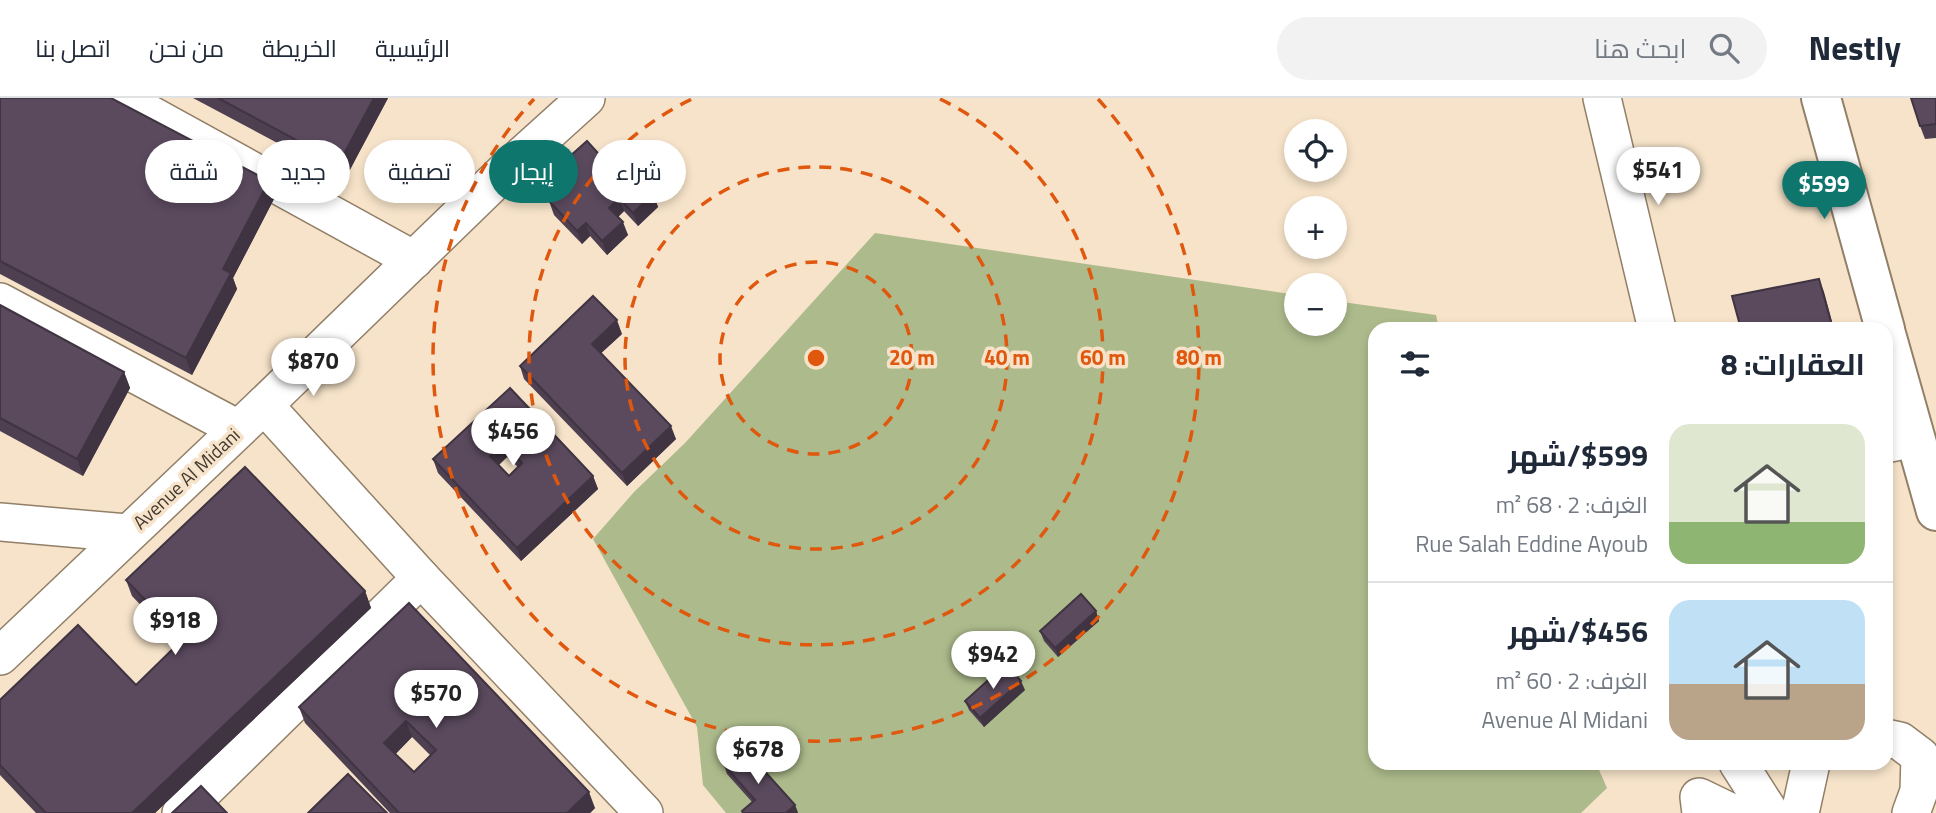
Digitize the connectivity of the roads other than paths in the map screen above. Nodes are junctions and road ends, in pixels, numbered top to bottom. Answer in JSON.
{"nodes":[{"id":1,"x":120,"y":98,"type":"edge"},
{"id":2,"x":586,"y":98,"type":"edge"},
{"id":3,"x":1602,"y":98,"type":"edge"},
{"id":4,"x":1821,"y":98,"type":"edge"},
{"id":5,"x":414,"y":260,"type":"junction"},
{"id":6,"x":0,"y":302,"type":"edge"},
{"id":7,"x":1655,"y":322,"type":"edge"},
{"id":8,"x":1883,"y":322,"type":"edge"},
{"id":9,"x":1893,"y":384,"type":"edge"},
{"id":10,"x":251,"y":417,"type":"junction"},
{"id":11,"x":1901,"y":441,"type":"edge"},
{"id":12,"x":1936,"y":511,"type":"edge"},
{"id":13,"x":0,"y":522,"type":"edge"},
{"id":14,"x":127,"y":533,"type":"junction"},
{"id":15,"x":421,"y":578,"type":"junction"},
{"id":16,"x":0,"y":656,"type":"edge"},
{"id":17,"x":1893,"y":740,"type":"edge"},
{"id":18,"x":1712,"y":770,"type":"edge"},
{"id":19,"x":1744,"y":770,"type":"edge"},
{"id":20,"x":1807,"y":770,"type":"edge"},
{"id":21,"x":1700,"y":805,"type":"edge"},
{"id":22,"x":629,"y":808,"type":"edge"},
{"id":23,"x":1783,"y":812,"type":"edge"},
{"id":24,"x":181,"y":813,"type":"edge"},
{"id":25,"x":1732,"y":813,"type":"edge"},
{"id":26,"x":1911,"y":813,"type":"edge"}],
"edges":[{"from":1,"to":5,"type":"street"},
{"from":2,"to":5,"type":"street","name":"Avenue Al Midani"},
{"from":3,"to":7,"type":"street"},
{"from":4,"to":8,"type":"street"},
{"from":5,"to":10,"type":"street","name":"Avenue Al Midani"},
{"from":6,"to":10,"type":"street"},
{"from":9,"to":11,"type":"street"},
{"from":10,"to":14,"type":"street","name":"Avenue Al Midani"},
{"from":10,"to":15,"type":"street"},
{"from":11,"to":12,"type":"street"},
{"from":13,"to":14,"type":"street"},
{"from":14,"to":16,"type":"street","name":"Avenue Al Midani"},
{"from":15,"to":22,"type":"street"},
{"from":15,"to":24,"type":"street"},
{"from":17,"to":26,"type":"street"},
{"from":18,"to":21,"type":"street"},
{"from":19,"to":23,"type":"street"},
{"from":20,"to":23,"type":"street"},
{"from":21,"to":25,"type":"street"}]}
